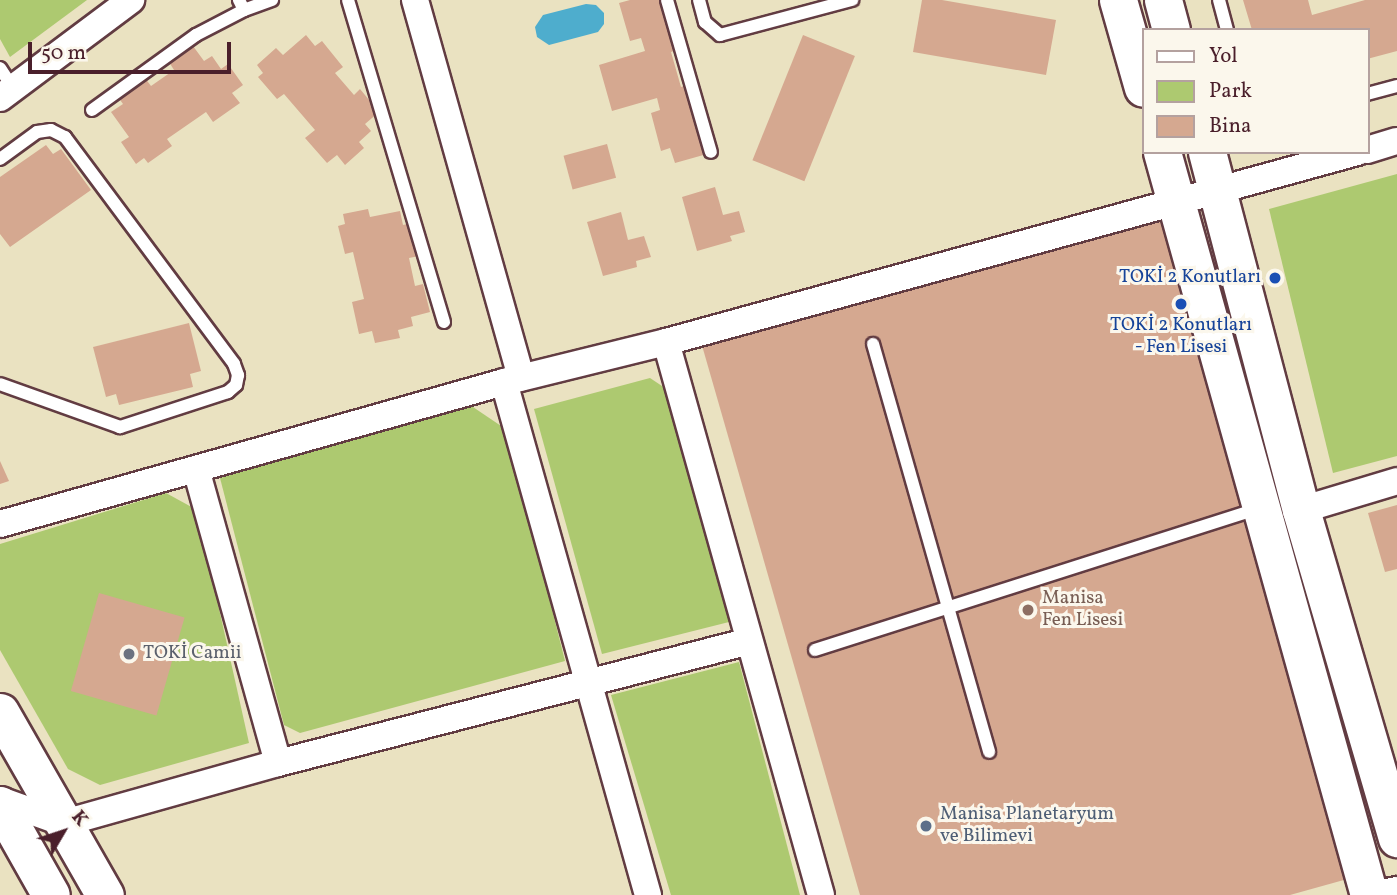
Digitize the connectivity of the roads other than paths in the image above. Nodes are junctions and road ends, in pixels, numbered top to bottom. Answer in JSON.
{"nodes":[{"id":1,"x":131,"y":0,"type":"edge"},
{"id":2,"x":272,"y":0,"type":"edge"},
{"id":3,"x":348,"y":0,"type":"edge"},
{"id":4,"x":415,"y":0,"type":"edge"},
{"id":5,"x":667,"y":0,"type":"edge"},
{"id":6,"x":699,"y":0,"type":"edge"},
{"id":7,"x":852,"y":0,"type":"edge"},
{"id":8,"x":1118,"y":0,"type":"edge"},
{"id":9,"x":1163,"y":0,"type":"edge"},
{"id":10,"x":1219,"y":0,"type":"edge"},
{"id":11,"x":242,"y":5,"type":"edge"},
{"id":12,"x":1170,"y":28,"type":"edge"},
{"id":13,"x":1226,"y":28,"type":"edge"},
{"id":14,"x":1142,"y":84,"type":"edge"},
{"id":15,"x":4,"y":85,"type":"edge"},
{"id":16,"x":1397,"y":86,"type":"edge"},
{"id":17,"x":1369,"y":93,"type":"edge"},
{"id":18,"x":92,"y":110,"type":"dead end"},
{"id":19,"x":1397,"y":141,"type":"edge"},
{"id":20,"x":1369,"y":148,"type":"edge"},
{"id":21,"x":711,"y":152,"type":"dead end"},
{"id":22,"x":1163,"y":154,"type":"edge"},
{"id":23,"x":1208,"y":154,"type":"edge"},
{"id":24,"x":1350,"y":154,"type":"edge"},
{"id":25,"x":0,"y":159,"type":"edge"},
{"id":26,"x":1218,"y":191,"type":"junction"},
{"id":27,"x":1176,"y":202,"type":"junction"},
{"id":28,"x":444,"y":322,"type":"dead end"},
{"id":29,"x":666,"y":342,"type":"junction"},
{"id":30,"x":873,"y":344,"type":"dead end"},
{"id":31,"x":512,"y":379,"type":"junction"},
{"id":32,"x":0,"y":384,"type":"edge"},
{"id":33,"x":196,"y":469,"type":"junction"},
{"id":34,"x":1397,"y":481,"type":"edge"},
{"id":35,"x":1261,"y":508,"type":"junction"},
{"id":36,"x":1301,"y":510,"type":"junction"},
{"id":37,"x":0,"y":524,"type":"edge"},
{"id":38,"x":949,"y":607,"type":"junction"},
{"id":39,"x":749,"y":641,"type":"junction"},
{"id":40,"x":815,"y":650,"type":"dead end"},
{"id":41,"x":588,"y":682,"type":"junction"},
{"id":42,"x":0,"y":712,"type":"edge"},
{"id":43,"x":989,"y":752,"type":"dead end"},
{"id":44,"x":278,"y":763,"type":"junction"},
{"id":45,"x":0,"y":802,"type":"edge"},
{"id":46,"x":64,"y":823,"type":"junction"},
{"id":47,"x":1397,"y":838,"type":"edge"},
{"id":48,"x":1397,"y":890,"type":"edge"},
{"id":49,"x":51,"y":895,"type":"edge"},
{"id":50,"x":105,"y":895,"type":"edge"},
{"id":51,"x":648,"y":895,"type":"edge"},
{"id":52,"x":821,"y":895,"type":"edge"},
{"id":53,"x":1371,"y":895,"type":"edge"}],
"edges":[{"from":1,"to":15,"type":"street"},
{"from":2,"to":11,"type":"lane"},
{"from":3,"to":28,"type":"lane"},
{"from":4,"to":31,"type":"street"},
{"from":5,"to":21,"type":"lane"},
{"from":6,"to":7,"type":"lane"},
{"from":8,"to":14,"type":"street"},
{"from":9,"to":12,"type":"street"},
{"from":10,"to":13,"type":"lane"},
{"from":11,"to":18,"type":"lane"},
{"from":16,"to":17,"type":"lane"},
{"from":19,"to":20,"type":"street"},
{"from":22,"to":27,"type":"street"},
{"from":23,"to":26,"type":"street"},
{"from":24,"to":26,"type":"street"},
{"from":25,"to":32,"type":"lane"},
{"from":26,"to":27,"type":"street"},
{"from":26,"to":36,"type":"street"},
{"from":27,"to":29,"type":"street"},
{"from":27,"to":35,"type":"street"},
{"from":29,"to":31,"type":"street"},
{"from":29,"to":39,"type":"street"},
{"from":30,"to":38,"type":"lane"},
{"from":31,"to":33,"type":"street"},
{"from":31,"to":41,"type":"street"},
{"from":33,"to":37,"type":"street"},
{"from":33,"to":44,"type":"street"},
{"from":34,"to":36,"type":"street"},
{"from":35,"to":38,"type":"lane"},
{"from":35,"to":53,"type":"street"},
{"from":36,"to":47,"type":"street"},
{"from":38,"to":40,"type":"lane"},
{"from":38,"to":43,"type":"lane"},
{"from":39,"to":41,"type":"street"},
{"from":39,"to":52,"type":"street"},
{"from":41,"to":44,"type":"street"},
{"from":41,"to":51,"type":"street"},
{"from":42,"to":46,"type":"street"},
{"from":44,"to":46,"type":"street"},
{"from":45,"to":46,"type":"street"},
{"from":45,"to":49,"type":"street"},
{"from":46,"to":50,"type":"street"},
{"from":48,"to":53,"type":"street"}]}
